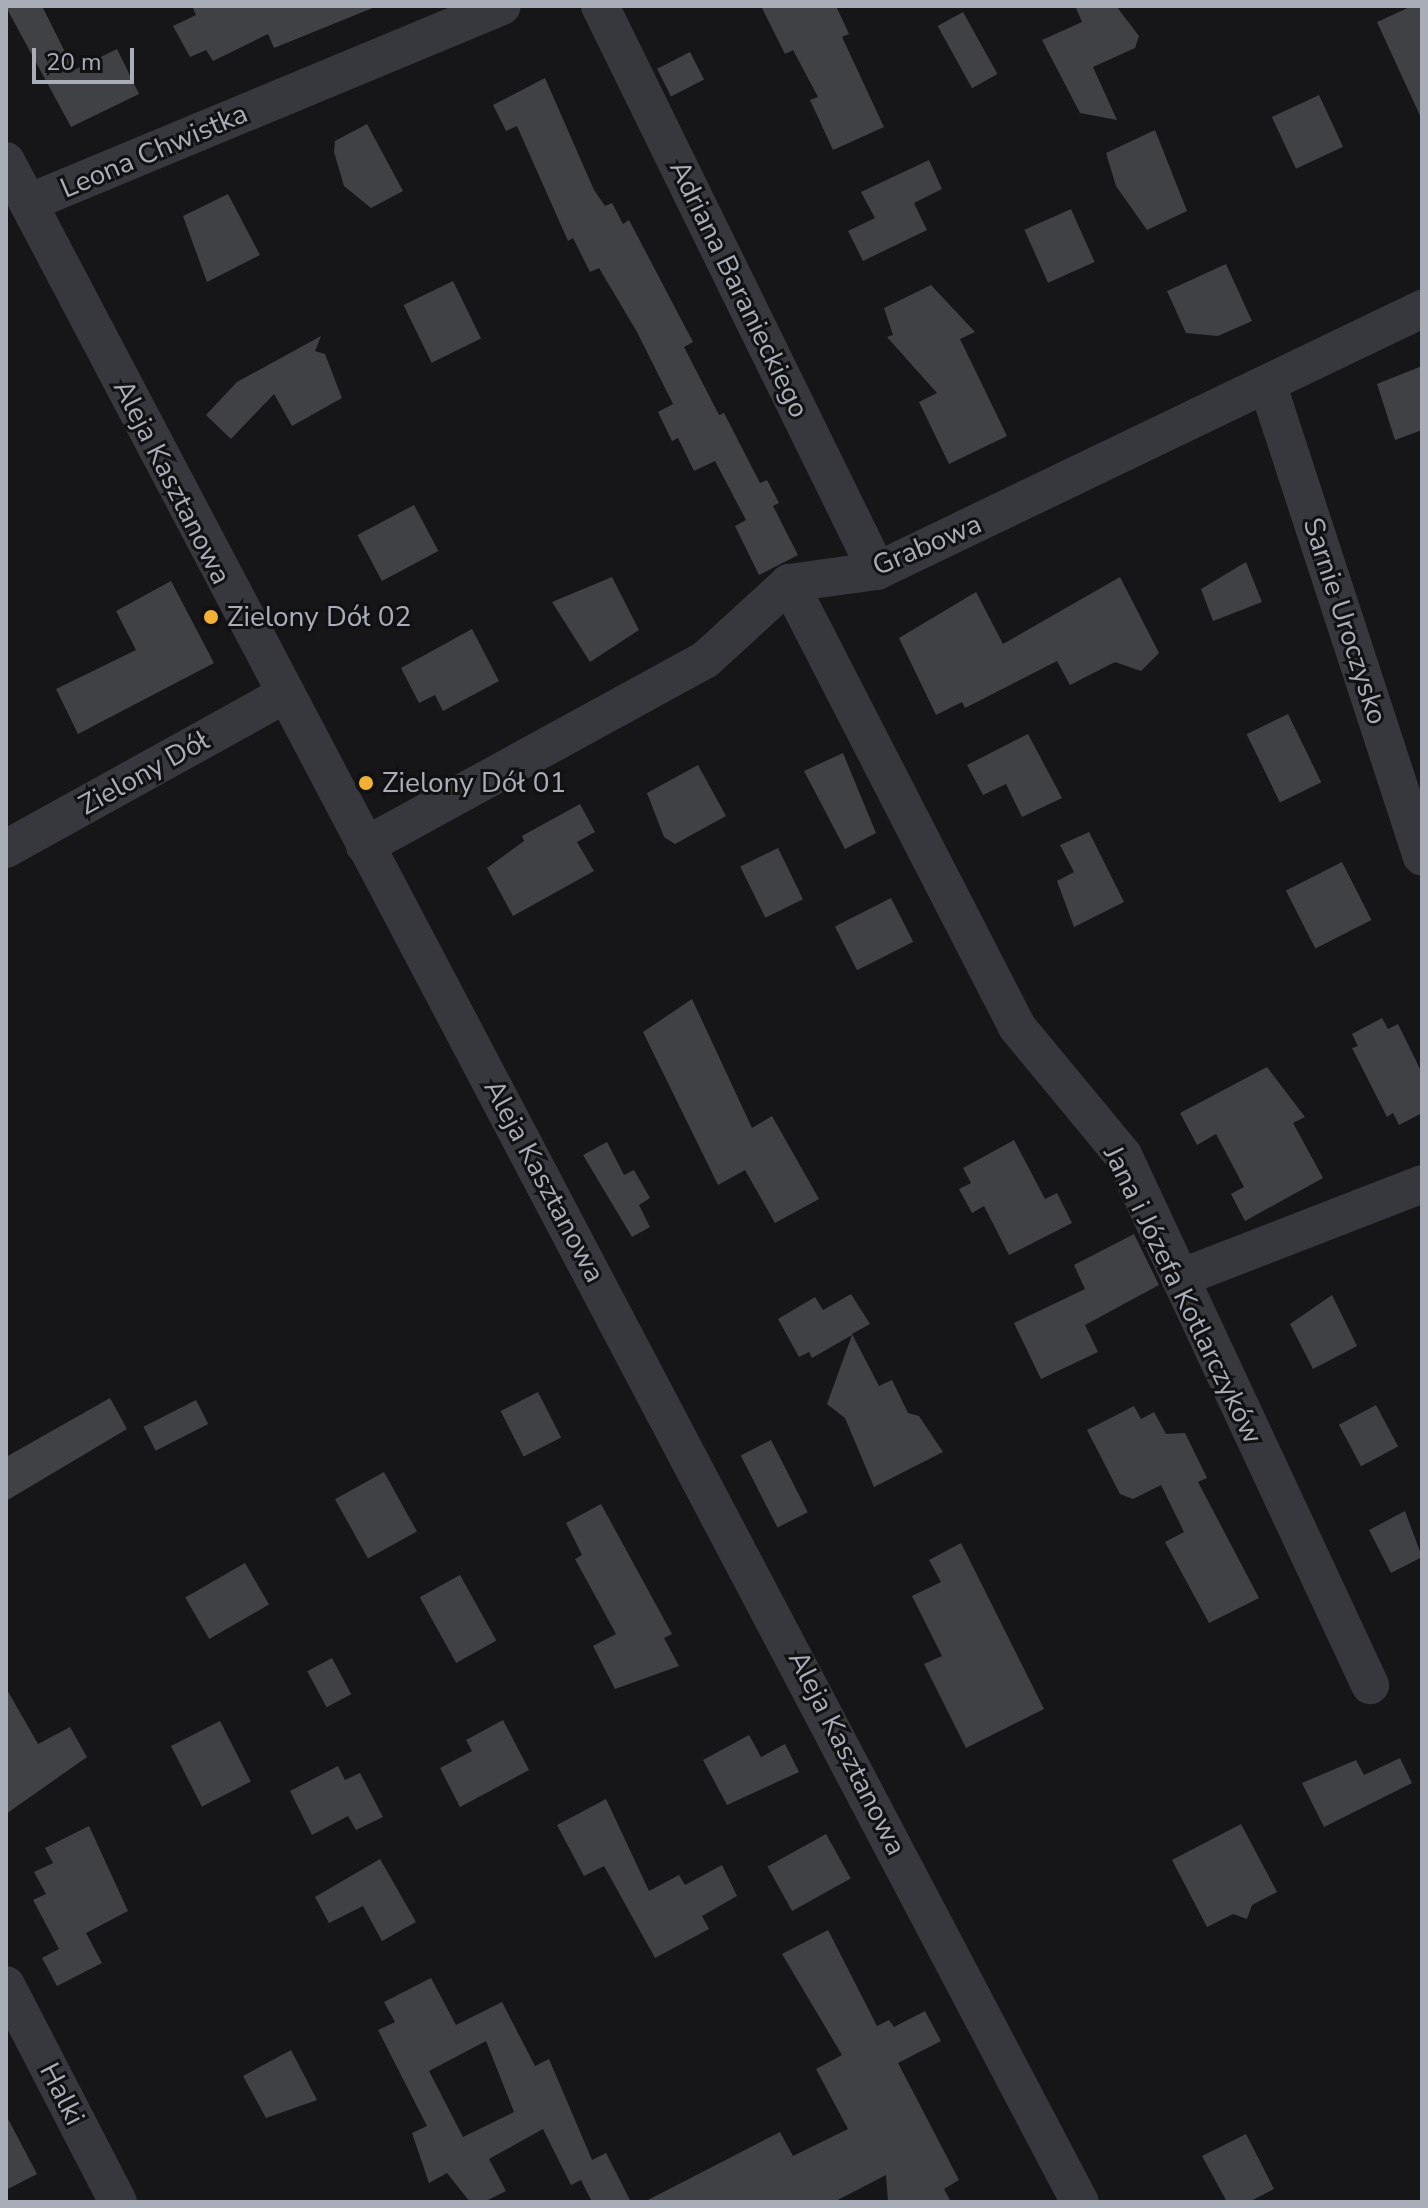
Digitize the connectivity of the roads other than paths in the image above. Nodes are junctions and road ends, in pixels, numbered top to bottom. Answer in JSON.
{"nodes":[{"id":1,"x":502,"y":6,"type":"edge"},
{"id":2,"x":600,"y":6,"type":"edge"},
{"id":3,"x":6,"y":161,"type":"edge"},
{"id":4,"x":28,"y":203,"type":"junction"},
{"id":5,"x":1422,"y":309,"type":"edge"},
{"id":6,"x":1268,"y":386,"type":"junction"},
{"id":7,"x":877,"y":571,"type":"junction"},
{"id":8,"x":789,"y":583,"type":"junction"},
{"id":9,"x":282,"y":696,"type":"junction"},
{"id":10,"x":365,"y":846,"type":"junction"},
{"id":11,"x":6,"y":849,"type":"edge"},
{"id":12,"x":1422,"y":856,"type":"edge"},
{"id":13,"x":1422,"y":1184,"type":"edge"},
{"id":14,"x":1180,"y":1278,"type":"junction"},
{"id":15,"x":1370,"y":1685,"type":"dead end"},
{"id":16,"x":6,"y":1985,"type":"edge"},
{"id":17,"x":118,"y":2202,"type":"edge"},
{"id":18,"x":1080,"y":2202,"type":"edge"}],
"edges":[{"from":1,"to":4,"type":"street","name":"Leona Chwistka"},
{"from":2,"to":7,"type":"street","name":"Adriana Baranieckiego"},
{"from":3,"to":4,"type":"street","name":"Aleja Kasztanowa"},
{"from":4,"to":9,"type":"street","name":"Aleja Kasztanowa"},
{"from":5,"to":6,"type":"street","name":"Grabowa"},
{"from":6,"to":7,"type":"street","name":"Grabowa"},
{"from":6,"to":12,"type":"street","name":"Sarnie Uroczysko"},
{"from":7,"to":8,"type":"street","name":"Grabowa"},
{"from":8,"to":10,"type":"street"},
{"from":8,"to":14,"type":"street","name":"Jana i Józefa Kotlarczyków"},
{"from":9,"to":10,"type":"street","name":"Aleja Kasztanowa"},
{"from":9,"to":11,"type":"street","name":"Zielony Dół"},
{"from":10,"to":18,"type":"street","name":"Aleja Kasztanowa"},
{"from":13,"to":14,"type":"street"},
{"from":14,"to":15,"type":"street","name":"Jana i Józefa Kotlarczyków"},
{"from":16,"to":17,"type":"street","name":"Halki"}]}
